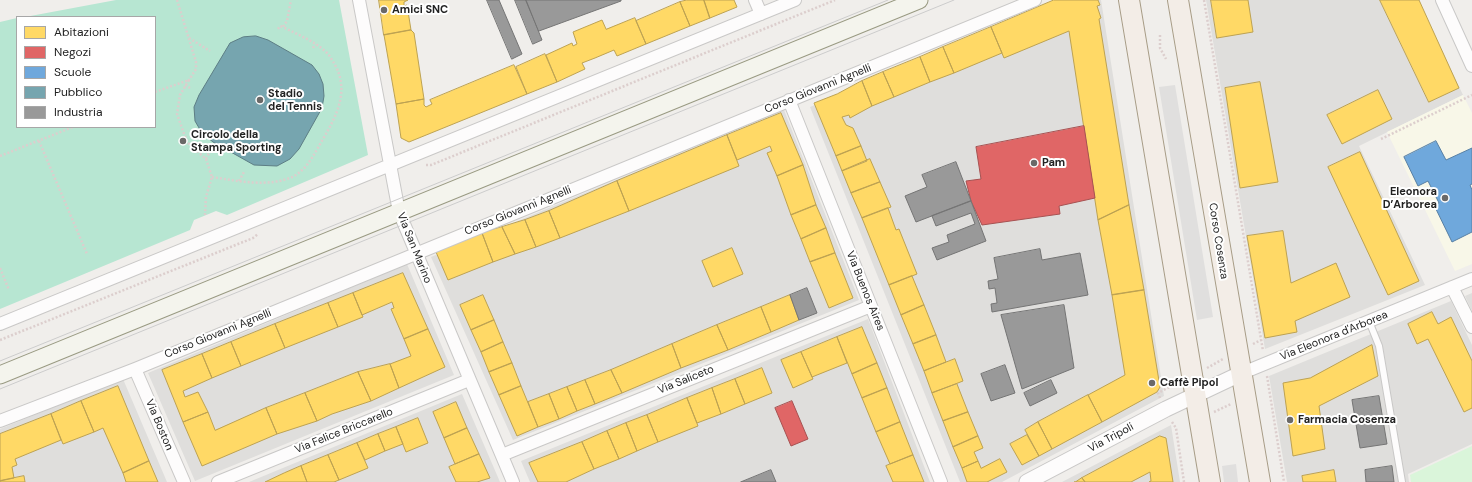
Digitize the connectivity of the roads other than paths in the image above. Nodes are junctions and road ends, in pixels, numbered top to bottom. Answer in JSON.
{"nodes":[{"id":1,"x":359,"y":0,"type":"edge"},
{"id":2,"x":755,"y":0,"type":"edge"},
{"id":3,"x":795,"y":0,"type":"edge"},
{"id":4,"x":919,"y":0,"type":"edge"},
{"id":5,"x":1035,"y":0,"type":"edge"},
{"id":6,"x":1129,"y":0,"type":"edge"},
{"id":7,"x":1178,"y":0,"type":"edge"},
{"id":8,"x":1442,"y":0,"type":"edge"},
{"id":9,"x":761,"y":14,"type":"junction"},
{"id":10,"x":1472,"y":66,"type":"edge"},
{"id":11,"x":789,"y":100,"type":"junction"},
{"id":12,"x":390,"y":165,"type":"junction"},
{"id":13,"x":400,"y":212,"type":"junction"},
{"id":14,"x":415,"y":253,"type":"junction"},
{"id":15,"x":1472,"y":279,"type":"edge"},
{"id":16,"x":1452,"y":288,"type":"junction"},
{"id":17,"x":871,"y":306,"type":"junction"},
{"id":18,"x":1370,"y":321,"type":"junction"},
{"id":19,"x":0,"y":324,"type":"edge"},
{"id":20,"x":1472,"y":327,"type":"edge"},
{"id":21,"x":135,"y":369,"type":"junction"},
{"id":22,"x":1240,"y":374,"type":"junction"},
{"id":23,"x":0,"y":375,"type":"edge"},
{"id":24,"x":469,"y":380,"type":"junction"},
{"id":25,"x":1194,"y":384,"type":"junction"},
{"id":26,"x":0,"y":421,"type":"edge"},
{"id":27,"x":502,"y":455,"type":"junction"},
{"id":28,"x":184,"y":482,"type":"edge"},
{"id":29,"x":218,"y":482,"type":"edge"},
{"id":30,"x":513,"y":482,"type":"edge"},
{"id":31,"x":941,"y":482,"type":"edge"},
{"id":32,"x":1027,"y":482,"type":"edge"},
{"id":33,"x":1210,"y":482,"type":"edge"},
{"id":34,"x":1260,"y":482,"type":"edge"},
{"id":35,"x":1402,"y":482,"type":"edge"}],
"edges":[{"from":1,"to":12,"type":"street","name":"Via San Marino"},
{"from":2,"to":9,"type":"street"},
{"from":3,"to":9,"type":"street"},
{"from":4,"to":13,"type":"main road"},
{"from":5,"to":11,"type":"street","name":"Corso Giovanni Agnelli"},
{"from":6,"to":25,"type":"main road"},
{"from":7,"to":22,"type":"main road","name":"Corso Cosenza"},
{"from":8,"to":10,"type":"street"},
{"from":9,"to":12,"type":"street"},
{"from":11,"to":14,"type":"street","name":"Corso Giovanni Agnelli"},
{"from":11,"to":17,"type":"street","name":"Via Buenos Aires"},
{"from":12,"to":13,"type":"street","name":"Via San Marino"},
{"from":12,"to":19,"type":"street"},
{"from":13,"to":14,"type":"street","name":"Via San Marino"},
{"from":13,"to":23,"type":"main road"},
{"from":14,"to":21,"type":"street","name":"Corso Giovanni Agnelli"},
{"from":14,"to":24,"type":"street","name":"Via San Marino"},
{"from":15,"to":16,"type":"street","name":"Via Eleonora d'Arborea"},
{"from":16,"to":18,"type":"street","name":"Via Eleonora d'Arborea"},
{"from":16,"to":20,"type":"street"},
{"from":17,"to":27,"type":"street","name":"Via Saliceto"},
{"from":17,"to":31,"type":"street","name":"Via Buenos Aires"},
{"from":18,"to":22,"type":"street","name":"Via Eleonora d'Arborea"},
{"from":18,"to":35,"type":"lane"},
{"from":21,"to":26,"type":"street","name":"Corso Giovanni Agnelli"},
{"from":21,"to":28,"type":"street","name":"Via Boston"},
{"from":22,"to":25,"type":"street","name":"Via Eleonora d'Arborea"},
{"from":22,"to":34,"type":"main road","name":"Corso Cosenza"},
{"from":24,"to":27,"type":"street","name":"Via San Marino"},
{"from":24,"to":29,"type":"street","name":"Via Felice Briccarello"},
{"from":25,"to":32,"type":"street","name":"Via Tripoli"},
{"from":25,"to":33,"type":"main road"},
{"from":27,"to":30,"type":"street","name":"Via San Marino"}]}
